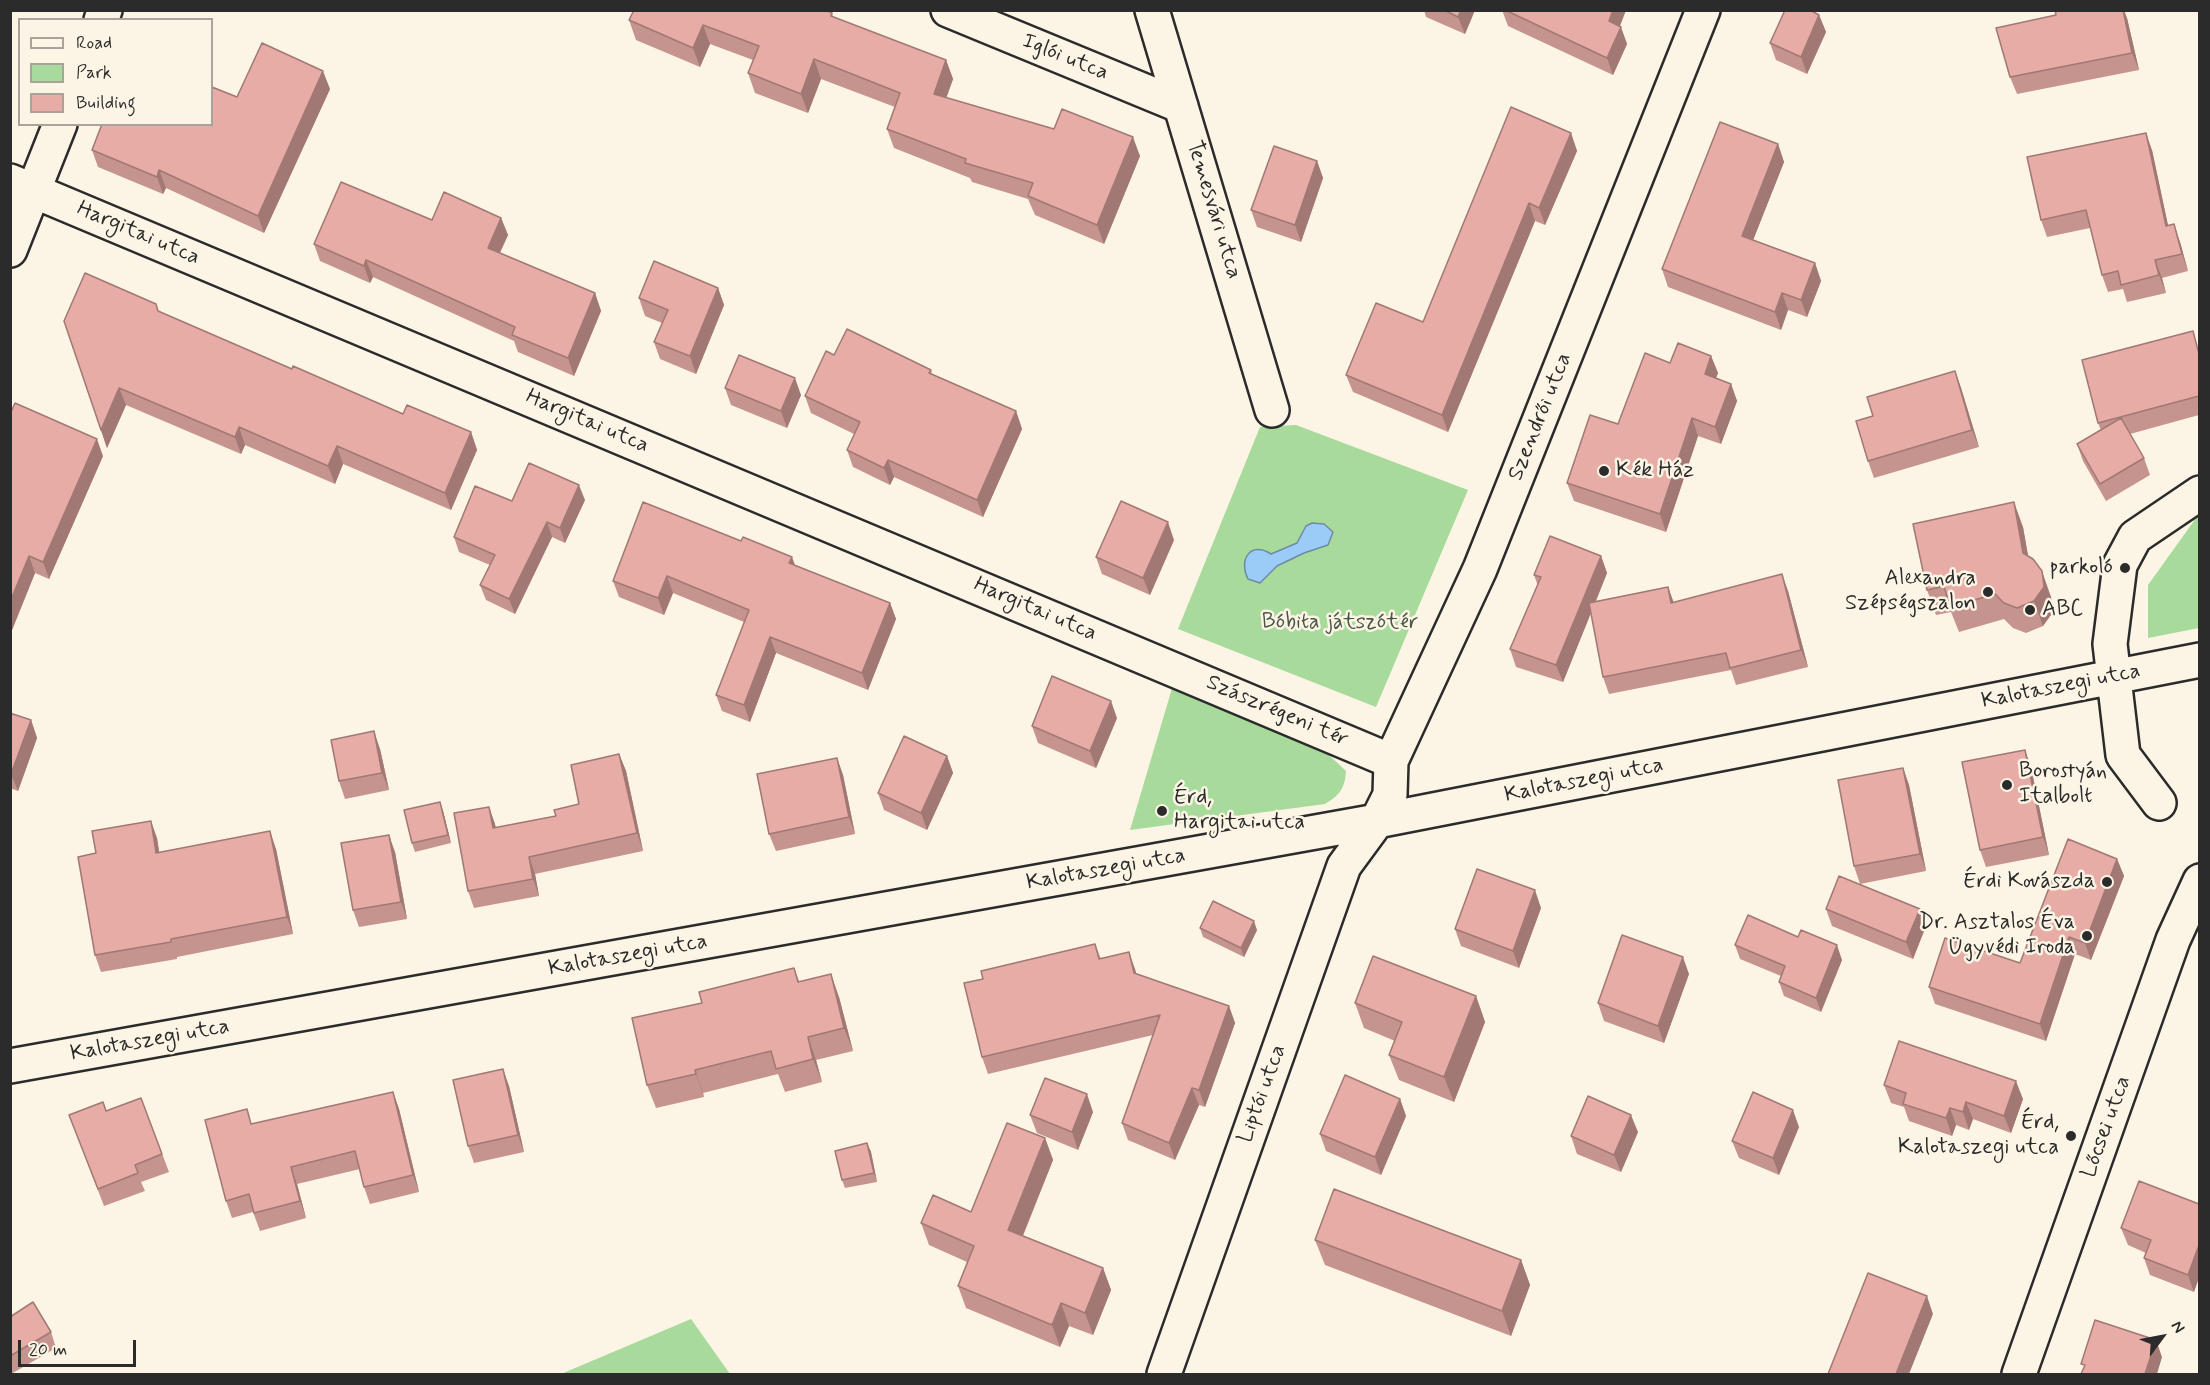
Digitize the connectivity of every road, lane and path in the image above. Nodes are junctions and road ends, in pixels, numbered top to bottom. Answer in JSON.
{"nodes":[{"id":1,"x":948,"y":10,"type":"edge"},
{"id":2,"x":1152,"y":10,"type":"edge"},
{"id":3,"x":1703,"y":10,"type":"edge"},
{"id":4,"x":1181,"y":106,"type":"junction"},
{"id":5,"x":59,"y":126,"type":"edge"},
{"id":6,"x":23,"y":186,"type":"edge"},
{"id":7,"x":10,"y":250,"type":"edge"},
{"id":8,"x":1272,"y":410,"type":"dead end"},
{"id":9,"x":2199,"y":493,"type":"edge"},
{"id":10,"x":2199,"y":660,"type":"edge"},
{"id":11,"x":1162,"y":663,"type":"joint"},
{"id":12,"x":2113,"y":677,"type":"junction"},
{"id":13,"x":1391,"y":761,"type":"junction"},
{"id":14,"x":2159,"y":803,"type":"dead end"},
{"id":15,"x":1377,"y":821,"type":"junction"},
{"id":16,"x":2199,"y":882,"type":"edge"},
{"id":17,"x":10,"y":1065,"type":"edge"},
{"id":18,"x":1164,"y":1374,"type":"edge"},
{"id":19,"x":2019,"y":1374,"type":"edge"}],
"edges":[{"from":1,"to":4,"type":"street","name":"Iglói utca"},
{"from":2,"to":4,"type":"street","name":"Temesvári utca"},
{"from":3,"to":13,"type":"street","name":"Szendrői utca"},
{"from":4,"to":8,"type":"street","name":"Temesvári utca"},
{"from":5,"to":6,"type":"street"},
{"from":6,"to":7,"type":"street"},
{"from":6,"to":11,"type":"street","name":"Hargitai utca"},
{"from":9,"to":12,"type":"street"},
{"from":10,"to":12,"type":"street","name":"Kalotaszegi utca"},
{"from":11,"to":13,"type":"street","name":"Szászrégeni tér"},
{"from":12,"to":14,"type":"street"},
{"from":12,"to":15,"type":"street","name":"Kalotaszegi utca"},
{"from":13,"to":15,"type":"street","name":"Szendrői utca"},
{"from":15,"to":17,"type":"street","name":"Kalotaszegi utca"},
{"from":15,"to":18,"type":"street","name":"Liptói utca"},
{"from":16,"to":19,"type":"street","name":"Lőcsei utca"}]}
